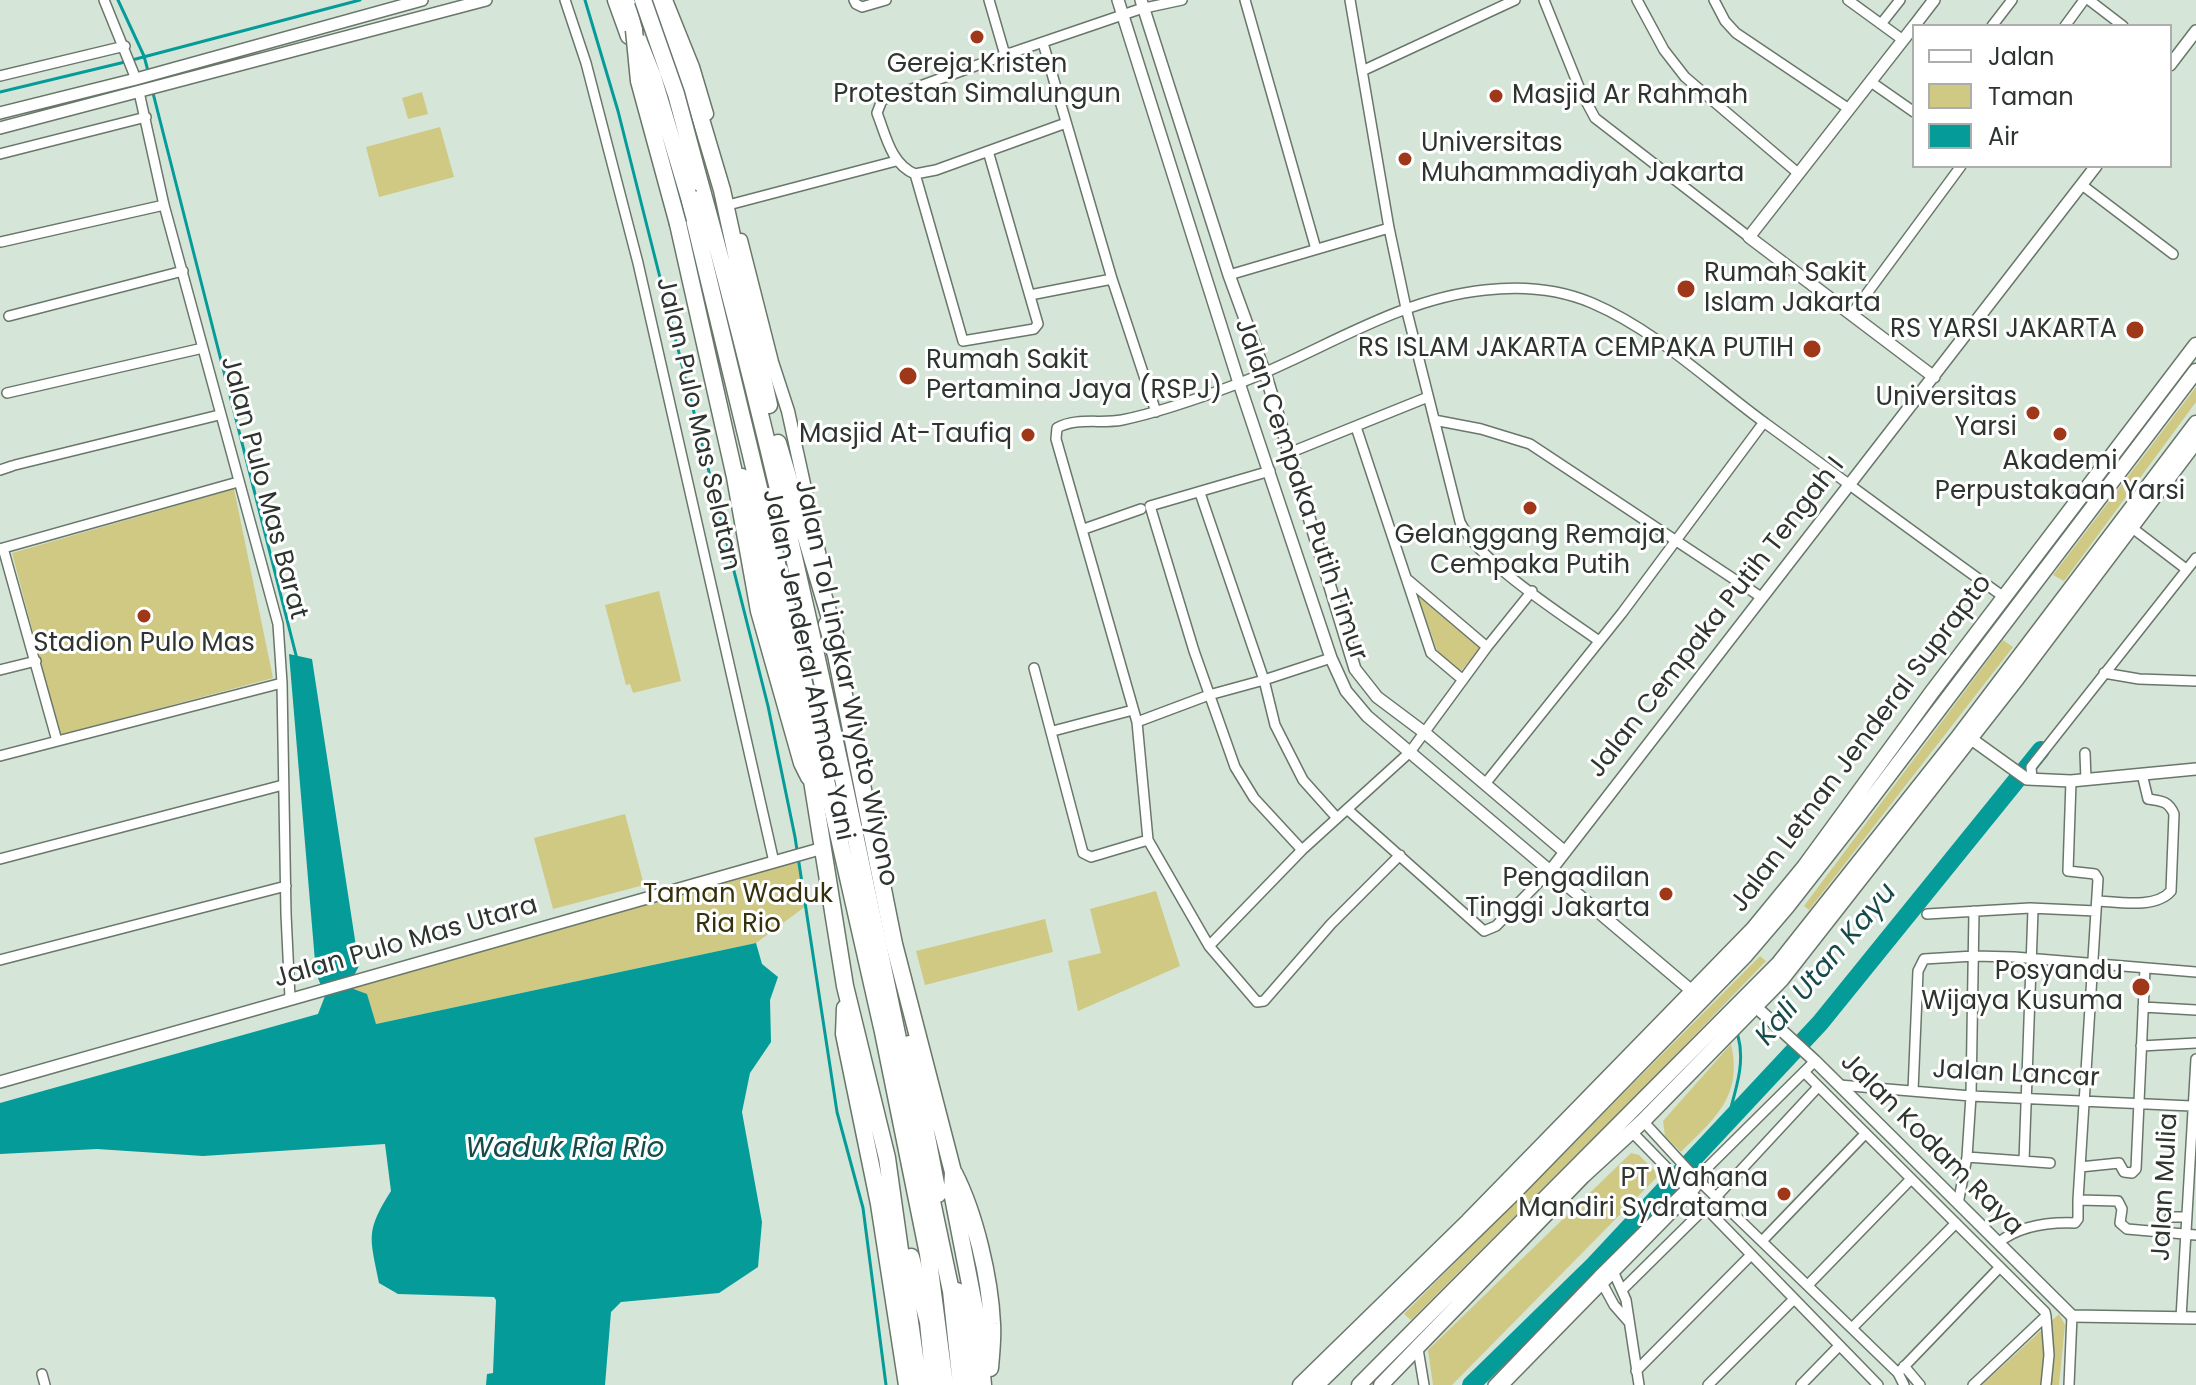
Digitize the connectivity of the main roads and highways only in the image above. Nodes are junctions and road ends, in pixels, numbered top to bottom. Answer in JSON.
{"nodes":[{"id":1,"x":616,"y":0,"type":"edge"},
{"id":2,"x":626,"y":0,"type":"edge"},
{"id":3,"x":646,"y":0,"type":"edge"},
{"id":4,"x":655,"y":0,"type":"edge"},
{"id":5,"x":666,"y":0,"type":"edge"},
{"id":6,"x":634,"y":30,"type":"junction"},
{"id":7,"x":673,"y":65,"type":"junction"},
{"id":8,"x":644,"y":77,"type":"junction"},
{"id":9,"x":691,"y":124,"type":"junction"},
{"id":10,"x":660,"y":133,"type":"junction"},
{"id":11,"x":2196,"y":345,"type":"edge"},
{"id":12,"x":2196,"y":371,"type":"edge"},
{"id":13,"x":2196,"y":423,"type":"edge"},
{"id":14,"x":2196,"y":441,"type":"edge"},
{"id":15,"x":2097,"y":502,"type":"junction"},
{"id":16,"x":2075,"y":507,"type":"junction"},
{"id":17,"x":2089,"y":560,"type":"junction"},
{"id":18,"x":2090,"y":579,"type":"junction"},
{"id":19,"x":835,"y":642,"type":"junction"},
{"id":20,"x":1911,"y":722,"type":"junction"},
{"id":21,"x":1912,"y":747,"type":"junction"},
{"id":22,"x":809,"y":777,"type":"junction"},
{"id":23,"x":1936,"y":784,"type":"junction"},
{"id":24,"x":1915,"y":791,"type":"junction"},
{"id":25,"x":1794,"y":898,"type":"junction"},
{"id":26,"x":1817,"y":916,"type":"junction"},
{"id":27,"x":845,"y":986,"type":"junction"},
{"id":28,"x":1719,"y":1023,"type":"junction"},
{"id":29,"x":916,"y":1032,"type":"junction"},
{"id":30,"x":1721,"y":1040,"type":"junction"},
{"id":31,"x":1595,"y":1109,"type":"junction"},
{"id":32,"x":1572,"y":1115,"type":"junction"},
{"id":33,"x":887,"y":1158,"type":"junction"},
{"id":34,"x":953,"y":1172,"type":"junction"},
{"id":35,"x":907,"y":1385,"type":"edge"},
{"id":36,"x":919,"y":1385,"type":"edge"},
{"id":37,"x":934,"y":1385,"type":"edge"},
{"id":38,"x":945,"y":1385,"type":"edge"},
{"id":39,"x":961,"y":1385,"type":"edge"},
{"id":40,"x":972,"y":1385,"type":"edge"},
{"id":41,"x":983,"y":1385,"type":"edge"},
{"id":42,"x":990,"y":1385,"type":"edge"},
{"id":43,"x":1300,"y":1385,"type":"edge"},
{"id":44,"x":1317,"y":1385,"type":"edge"},
{"id":45,"x":1359,"y":1385,"type":"edge"},
{"id":46,"x":1381,"y":1385,"type":"edge"}],
"edges":[{"from":1,"to":8,"type":"highway","name":"Jalan Jenderal Ahmad Yani"},
{"from":2,"to":6,"type":"highway"},
{"from":3,"to":7,"type":"highway","name":"Jalan Jenderal Ahmad Yani"},
{"from":3,"to":39,"type":"highway","name":"Jalan Tol Lingkar Wiyoto Wiyono","bridge":true},
{"from":4,"to":19,"type":"highway"},
{"from":5,"to":19,"type":"main road","name":"Jalan Jenderal Ahmad Yani"},
{"from":6,"to":22,"type":"highway","bridge":true},
{"from":6,"to":38,"type":"highway","name":"Jalan Tol Lingkar Wiyoto Wiyono","bridge":true},
{"from":7,"to":8,"type":"highway"},
{"from":7,"to":9,"type":"highway","name":"Jalan Jenderal Ahmad Yani"},
{"from":8,"to":10,"type":"highway","name":"Jalan Jenderal Ahmad Yani"},
{"from":9,"to":10,"type":"highway"},
{"from":9,"to":19,"type":"highway","name":"Jalan Jenderal Ahmad Yani"},
{"from":10,"to":22,"type":"highway","name":"Jalan Jenderal Ahmad Yani"},
{"from":11,"to":16,"type":"main road","name":"Jalan Letnan Jenderal Suprapto"},
{"from":12,"to":15,"type":"main road","name":"Jalan Letnan Jenderal Suprapto"},
{"from":13,"to":17,"type":"main road"},
{"from":14,"to":18,"type":"main road"},
{"from":15,"to":16,"type":"main road"},
{"from":15,"to":21,"type":"main road","name":"Jalan Letnan Jenderal Suprapto"},
{"from":16,"to":20,"type":"main road","name":"Jalan Letnan Jenderal Suprapto"},
{"from":17,"to":18,"type":"main road"},
{"from":17,"to":24,"type":"main road"},
{"from":18,"to":23,"type":"main road"},
{"from":19,"to":29,"type":"highway","name":"Jalan Jenderal Ahmad Yani"},
{"from":20,"to":21,"type":"main road"},
{"from":20,"to":32,"type":"main road","name":"Jalan Letnan Jenderal Suprapto"},
{"from":21,"to":25,"type":"main road","name":"Jalan Letnan Jenderal Suprapto"},
{"from":22,"to":27,"type":"highway","name":"Jalan Jenderal Ahmad Yani"},
{"from":23,"to":24,"type":"main road"},
{"from":23,"to":30,"type":"main road"},
{"from":24,"to":26,"type":"main road"},
{"from":25,"to":26,"type":"main road"},
{"from":25,"to":31,"type":"main road","name":"Jalan Letnan Jenderal Suprapto"},
{"from":26,"to":28,"type":"main road"},
{"from":27,"to":33,"type":"highway","name":"Jalan Jenderal Ahmad Yani"},
{"from":27,"to":35,"type":"highway"},
{"from":28,"to":30,"type":"main road"},
{"from":28,"to":45,"type":"main road"},
{"from":29,"to":34,"type":"highway","name":"Jalan Jenderal Ahmad Yani"},
{"from":29,"to":40,"type":"highway","name":"Jalan Jenderal Ahmad Yani"},
{"from":30,"to":46,"type":"main road"},
{"from":31,"to":32,"type":"main road"},
{"from":31,"to":44,"type":"main road","name":"Jalan Letnan Jenderal Suprapto"},
{"from":32,"to":43,"type":"main road","name":"Jalan Letnan Jenderal Suprapto"},
{"from":33,"to":36,"type":"highway","name":"Jalan Jenderal Ahmad Yani"},
{"from":33,"to":37,"type":"highway","name":"Jalan Jenderal Ahmad Yani"},
{"from":34,"to":41,"type":"highway","name":"Jalan Jenderal Ahmad Yani"},
{"from":34,"to":42,"type":"highway"}]}
